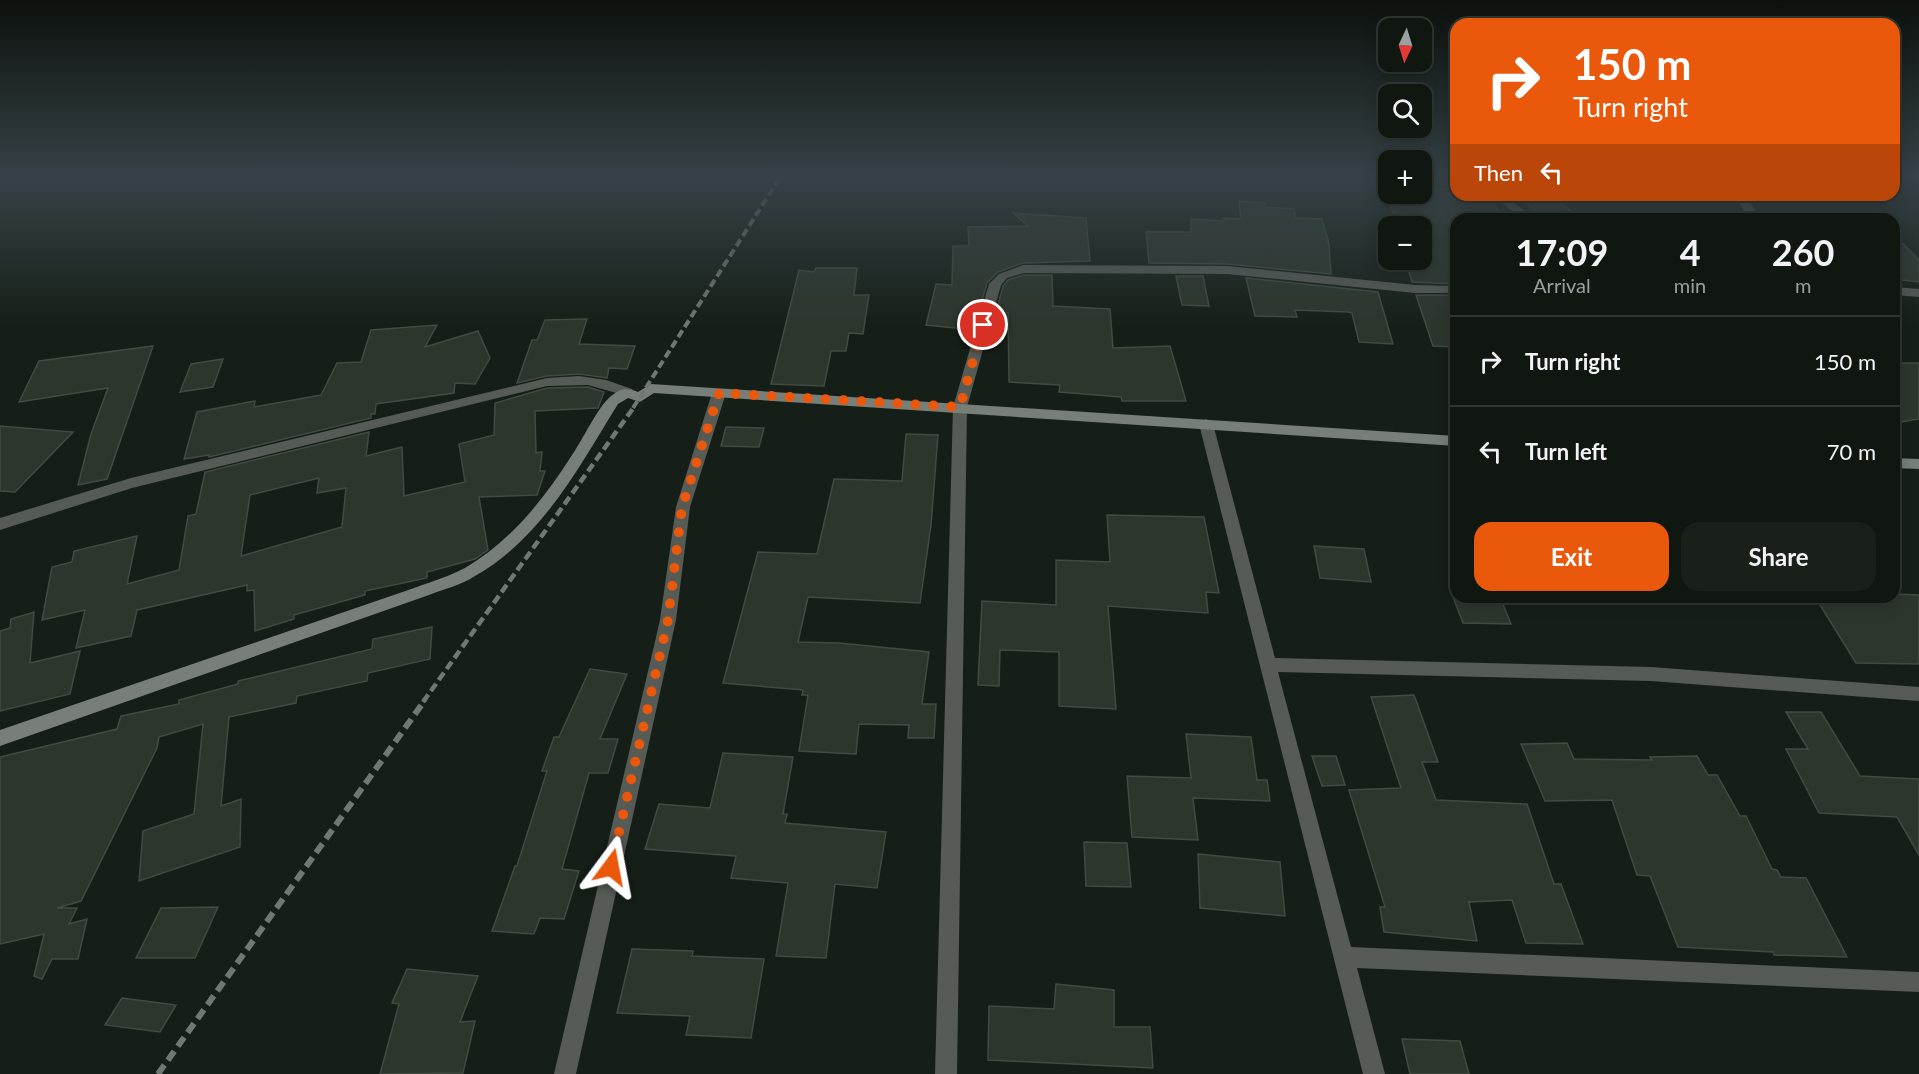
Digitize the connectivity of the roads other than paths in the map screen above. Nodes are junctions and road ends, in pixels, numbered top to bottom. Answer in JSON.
{"nodes":[{"id":1,"x":1450,"y":290,"type":"edge"},
{"id":2,"x":1900,"y":292,"type":"edge"},
{"id":3,"x":1918,"y":294,"type":"edge"},
{"id":4,"x":627,"y":392,"type":"junction"},
{"id":5,"x":719,"y":393,"type":"junction"},
{"id":6,"x":960,"y":407,"type":"junction"},
{"id":7,"x":1206,"y":424,"type":"junction"},
{"id":8,"x":1450,"y":441,"type":"edge"},
{"id":9,"x":1900,"y":463,"type":"edge"},
{"id":10,"x":1919,"y":464,"type":"edge"},
{"id":11,"x":0,"y":524,"type":"edge"},
{"id":12,"x":1268,"y":665,"type":"junction"},
{"id":13,"x":1919,"y":694,"type":"edge"},
{"id":14,"x":0,"y":738,"type":"edge"},
{"id":15,"x":1343,"y":957,"type":"junction"},
{"id":16,"x":1919,"y":982,"type":"edge"},
{"id":17,"x":565,"y":1074,"type":"edge"},
{"id":18,"x":946,"y":1074,"type":"edge"},
{"id":19,"x":1374,"y":1074,"type":"edge"}],
"edges":[{"from":1,"to":6,"type":"street"},
{"from":2,"to":3,"type":"street"},
{"from":4,"to":5,"type":"street"},
{"from":4,"to":11,"type":"street"},
{"from":4,"to":14,"type":"street"},
{"from":5,"to":6,"type":"street"},
{"from":5,"to":17,"type":"street"},
{"from":6,"to":7,"type":"street"},
{"from":6,"to":18,"type":"street"},
{"from":7,"to":8,"type":"street"},
{"from":7,"to":12,"type":"street"},
{"from":9,"to":10,"type":"street"},
{"from":12,"to":13,"type":"street"},
{"from":12,"to":15,"type":"street"},
{"from":15,"to":16,"type":"street"},
{"from":15,"to":19,"type":"street"}]}
